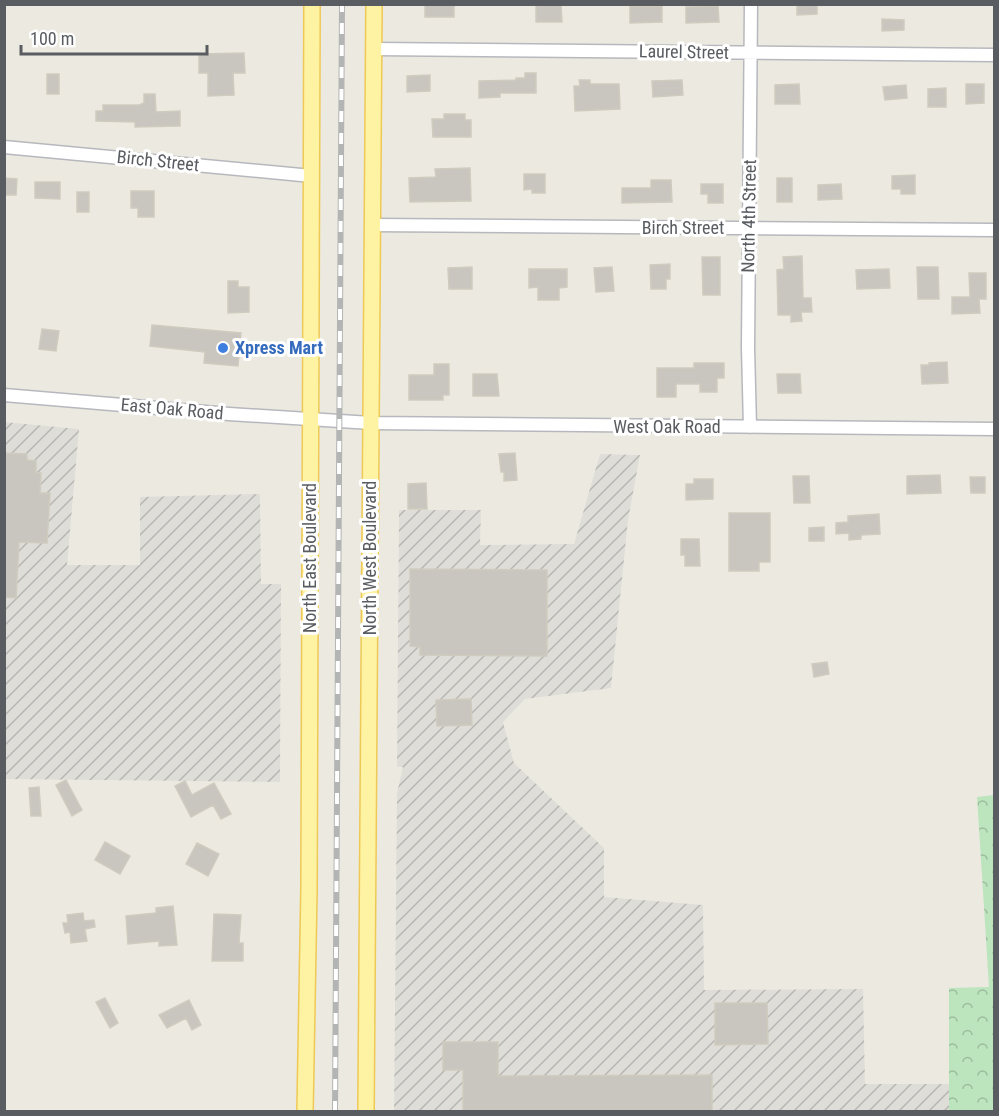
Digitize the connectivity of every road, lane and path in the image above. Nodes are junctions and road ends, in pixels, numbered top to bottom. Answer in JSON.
{"nodes":[{"id":1,"x":312,"y":4,"type":"edge"},
{"id":2,"x":374,"y":4,"type":"edge"},
{"id":3,"x":751,"y":4,"type":"edge"},
{"id":4,"x":374,"y":49,"type":"junction"},
{"id":5,"x":751,"y":53,"type":"junction"},
{"id":6,"x":994,"y":55,"type":"edge"},
{"id":7,"x":4,"y":147,"type":"edge"},
{"id":8,"x":312,"y":176,"type":"junction"},
{"id":9,"x":372,"y":225,"type":"junction"},
{"id":10,"x":749,"y":228,"type":"junction"},
{"id":11,"x":994,"y":230,"type":"edge"},
{"id":12,"x":4,"y":395,"type":"edge"},
{"id":13,"x":311,"y":420,"type":"junction"},
{"id":14,"x":340,"y":422,"type":"joint"},
{"id":15,"x":371,"y":423,"type":"junction"},
{"id":16,"x":750,"y":427,"type":"junction"},
{"id":17,"x":994,"y":429,"type":"edge"},
{"id":18,"x":305,"y":1112,"type":"edge"},
{"id":19,"x":366,"y":1112,"type":"edge"}],
"edges":[{"from":1,"to":8,"type":"main road","name":"North East Boulevard"},
{"from":2,"to":4,"type":"main road","name":"North West Boulevard"},
{"from":3,"to":5,"type":"street","name":"North 4th Street"},
{"from":4,"to":5,"type":"street","name":"Laurel Street"},
{"from":4,"to":9,"type":"main road","name":"North West Boulevard"},
{"from":5,"to":6,"type":"street","name":"Laurel Street"},
{"from":5,"to":10,"type":"street","name":"North 4th Street"},
{"from":7,"to":8,"type":"street","name":"Birch Street"},
{"from":8,"to":13,"type":"main road","name":"North East Boulevard"},
{"from":9,"to":10,"type":"street","name":"Birch Street"},
{"from":9,"to":15,"type":"main road","name":"North West Boulevard"},
{"from":10,"to":11,"type":"street","name":"Birch Street"},
{"from":10,"to":16,"type":"street","name":"North 4th Street"},
{"from":12,"to":13,"type":"street","name":"East Oak Road"},
{"from":13,"to":14,"type":"street","name":"East Oak Road"},
{"from":13,"to":18,"type":"main road","name":"North East Boulevard"},
{"from":14,"to":15,"type":"street","name":"West Oak Road"},
{"from":15,"to":16,"type":"street","name":"West Oak Road"},
{"from":15,"to":19,"type":"main road","name":"North West Boulevard"},
{"from":16,"to":17,"type":"street","name":"West Oak Road"}]}
